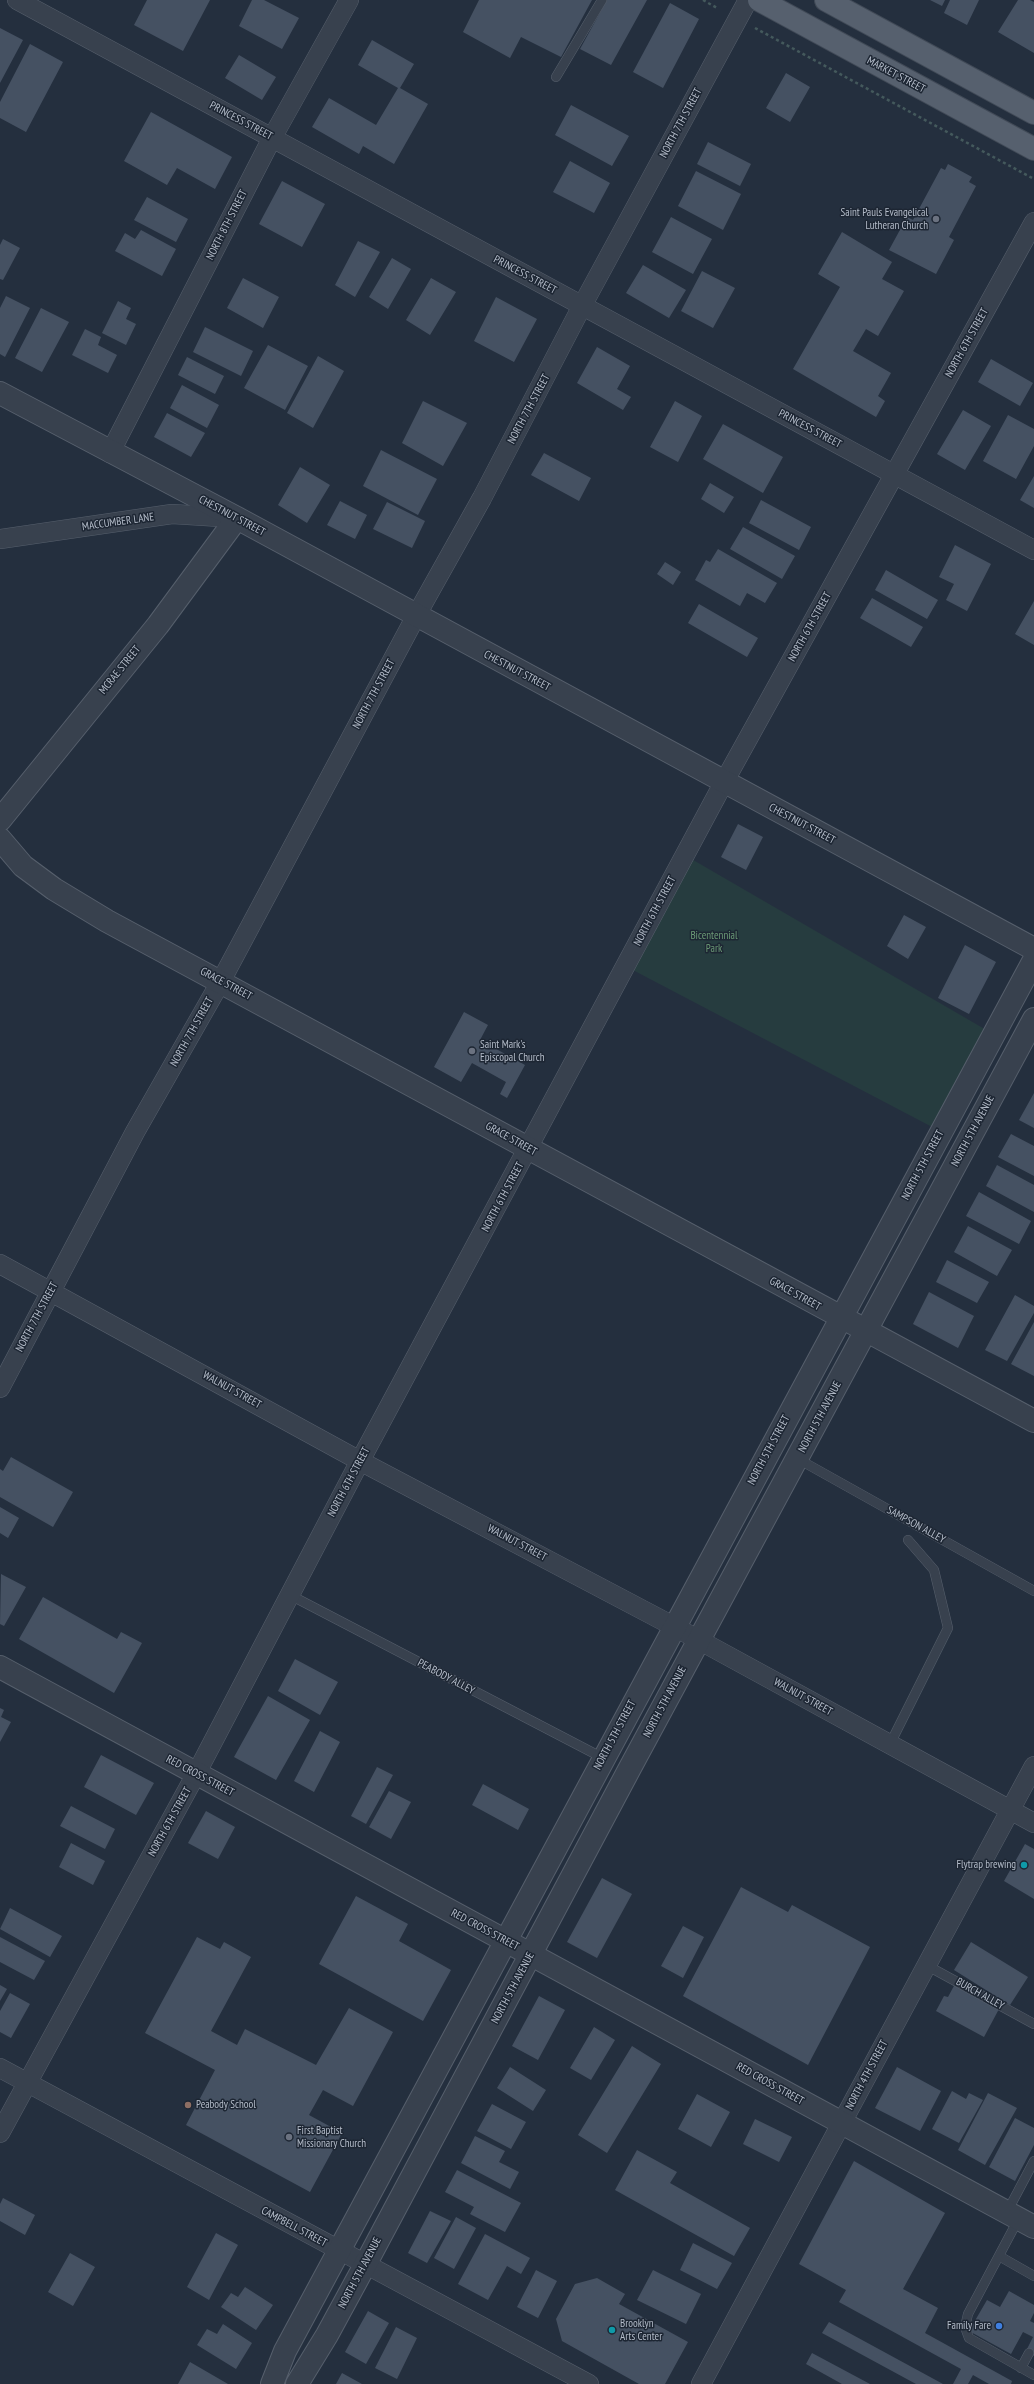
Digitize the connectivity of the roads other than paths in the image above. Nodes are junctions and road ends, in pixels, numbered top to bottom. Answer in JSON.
{"nodes":[{"id":1,"x":17,"y":0,"type":"edge"},
{"id":2,"x":349,"y":0,"type":"edge"},
{"id":3,"x":602,"y":0,"type":"edge"},
{"id":4,"x":748,"y":0,"type":"edge"},
{"id":5,"x":759,"y":0,"type":"edge"},
{"id":6,"x":826,"y":0,"type":"edge"},
{"id":7,"x":556,"y":77,"type":"dead end"},
{"id":8,"x":1034,"y":113,"type":"edge"},
{"id":9,"x":272,"y":138,"type":"junction"},
{"id":10,"x":1034,"y":149,"type":"edge"},
{"id":11,"x":1034,"y":222,"type":"edge"},
{"id":12,"x":582,"y":306,"type":"junction"},
{"id":13,"x":0,"y":393,"type":"edge"},
{"id":14,"x":110,"y":453,"type":"junction"},
{"id":15,"x":893,"y":474,"type":"junction"},
{"id":16,"x":237,"y":518,"type":"junction"},
{"id":17,"x":1,"y":540,"type":"edge"},
{"id":18,"x":1034,"y":550,"type":"edge"},
{"id":19,"x":416,"y":616,"type":"junction"},
{"id":20,"x":724,"y":782,"type":"junction"},
{"id":21,"x":0,"y":820,"type":"edge"},
{"id":22,"x":0,"y":840,"type":"edge"},
{"id":23,"x":1034,"y":949,"type":"edge"},
{"id":24,"x":1034,"y":960,"type":"edge"},
{"id":25,"x":220,"y":981,"type":"junction"},
{"id":26,"x":1034,"y":1019,"type":"edge"},
{"id":27,"x":529,"y":1148,"type":"junction"},
{"id":28,"x":0,"y":1264,"type":"edge"},
{"id":29,"x":51,"y":1291,"type":"junction"},
{"id":30,"x":840,"y":1318,"type":"junction"},
{"id":31,"x":865,"y":1332,"type":"junction"},
{"id":32,"x":0,"y":1388,"type":"edge"},
{"id":33,"x":1034,"y":1421,"type":"edge"},
{"id":34,"x":798,"y":1459,"type":"junction"},
{"id":35,"x":360,"y":1461,"type":"junction"},
{"id":36,"x":908,"y":1540,"type":"dead end"},
{"id":37,"x":1034,"y":1591,"type":"edge"},
{"id":38,"x":290,"y":1595,"type":"junction"},
{"id":39,"x":674,"y":1626,"type":"junction"},
{"id":40,"x":699,"y":1640,"type":"junction"},
{"id":41,"x":0,"y":1667,"type":"edge"},
{"id":42,"x":890,"y":1744,"type":"junction"},
{"id":43,"x":603,"y":1758,"type":"junction"},
{"id":44,"x":1034,"y":1766,"type":"edge"},
{"id":45,"x":196,"y":1774,"type":"junction"},
{"id":46,"x":1010,"y":1810,"type":"junction"},
{"id":47,"x":1034,"y":1823,"type":"edge"},
{"id":48,"x":506,"y":1941,"type":"junction"},
{"id":49,"x":531,"y":1954,"type":"junction"},
{"id":50,"x":926,"y":1965,"type":"junction"},
{"id":51,"x":1034,"y":2024,"type":"edge"},
{"id":52,"x":0,"y":2068,"type":"edge"},
{"id":53,"x":27,"y":2083,"type":"junction"},
{"id":54,"x":842,"y":2123,"type":"junction"},
{"id":55,"x":0,"y":2133,"type":"edge"},
{"id":56,"x":1034,"y":2161,"type":"edge"},
{"id":57,"x":1023,"y":2219,"type":"edge"},
{"id":58,"x":339,"y":2251,"type":"junction"},
{"id":59,"x":999,"y":2256,"type":"junction"},
{"id":60,"x":365,"y":2265,"type":"junction"},
{"id":61,"x":1034,"y":2276,"type":"edge"},
{"id":62,"x":1029,"y":2353,"type":"dead end"},
{"id":63,"x":1021,"y":2368,"type":"junction"},
{"id":64,"x":1034,"y":2375,"type":"edge"},
{"id":65,"x":272,"y":2384,"type":"edge"},
{"id":66,"x":297,"y":2384,"type":"edge"},
{"id":67,"x":589,"y":2384,"type":"edge"},
{"id":68,"x":701,"y":2384,"type":"edge"}],
"edges":[{"from":1,"to":9,"type":"street","name":"PRINCESS STREET"},
{"from":2,"to":9,"type":"street","name":"NORTH 8TH STREET"},
{"from":3,"to":7,"type":"lane"},
{"from":4,"to":12,"type":"street","name":"NORTH 7TH STREET"},
{"from":5,"to":10,"type":"main road","name":"MARKET STREET"},
{"from":6,"to":8,"type":"main road"},
{"from":9,"to":12,"type":"street","name":"PRINCESS STREET"},
{"from":9,"to":14,"type":"street","name":"NORTH 8TH STREET"},
{"from":11,"to":15,"type":"street","name":"NORTH 6TH STREET"},
{"from":12,"to":15,"type":"street","name":"PRINCESS STREET"},
{"from":12,"to":19,"type":"street","name":"NORTH 7TH STREET"},
{"from":13,"to":14,"type":"street","name":"CHESTNUT STREET"},
{"from":14,"to":16,"type":"street","name":"CHESTNUT STREET"},
{"from":15,"to":18,"type":"street","name":"PRINCESS STREET"},
{"from":15,"to":20,"type":"street","name":"NORTH 6TH STREET"},
{"from":16,"to":17,"type":"street","name":"MACCUMBER LANE"},
{"from":16,"to":19,"type":"street","name":"CHESTNUT STREET"},
{"from":16,"to":21,"type":"street","name":"MCRAE STREET"},
{"from":19,"to":20,"type":"street","name":"CHESTNUT STREET"},
{"from":19,"to":25,"type":"street","name":"NORTH 7TH STREET"},
{"from":20,"to":23,"type":"street","name":"CHESTNUT STREET"},
{"from":20,"to":27,"type":"street","name":"NORTH 6TH STREET"},
{"from":22,"to":25,"type":"street","name":"GRACE STREET"},
{"from":24,"to":30,"type":"street","name":"NORTH 5TH STREET"},
{"from":25,"to":27,"type":"street","name":"GRACE STREET"},
{"from":25,"to":29,"type":"street","name":"NORTH 7TH STREET"},
{"from":26,"to":31,"type":"street","name":"NORTH 5TH AVENUE"},
{"from":27,"to":30,"type":"street","name":"GRACE STREET"},
{"from":27,"to":35,"type":"street","name":"NORTH 6TH STREET"},
{"from":28,"to":29,"type":"street","name":"WALNUT STREET"},
{"from":29,"to":32,"type":"street","name":"NORTH 7TH STREET"},
{"from":29,"to":35,"type":"street","name":"WALNUT STREET"},
{"from":30,"to":31,"type":"street","name":"GRACE STREET"},
{"from":30,"to":39,"type":"street","name":"NORTH 5TH STREET"},
{"from":31,"to":33,"type":"street","name":"GRACE STREET"},
{"from":31,"to":34,"type":"street","name":"NORTH 5TH AVENUE"},
{"from":34,"to":37,"type":"lane","name":"SAMPSON ALLEY"},
{"from":34,"to":40,"type":"street","name":"NORTH 5TH AVENUE"},
{"from":35,"to":38,"type":"street","name":"NORTH 6TH STREET"},
{"from":35,"to":39,"type":"street","name":"WALNUT STREET"},
{"from":36,"to":42,"type":"lane"},
{"from":38,"to":43,"type":"lane","name":"PEABODY ALLEY"},
{"from":38,"to":45,"type":"street","name":"NORTH 6TH STREET"},
{"from":39,"to":40,"type":"street","name":"WALNUT STREET"},
{"from":39,"to":43,"type":"street","name":"NORTH 5TH STREET"},
{"from":40,"to":42,"type":"street","name":"WALNUT STREET"},
{"from":40,"to":49,"type":"street","name":"NORTH 5TH AVENUE"},
{"from":41,"to":45,"type":"street","name":"RED CROSS STREET"},
{"from":42,"to":46,"type":"street","name":"WALNUT STREET"},
{"from":43,"to":48,"type":"street","name":"NORTH 5TH STREET"},
{"from":44,"to":46,"type":"street","name":"NORTH 4TH STREET"},
{"from":45,"to":48,"type":"street","name":"RED CROSS STREET"},
{"from":45,"to":53,"type":"street","name":"NORTH 6TH STREET"},
{"from":46,"to":47,"type":"street","name":"WALNUT STREET"},
{"from":46,"to":50,"type":"street","name":"NORTH 4TH STREET"},
{"from":48,"to":49,"type":"street","name":"RED CROSS STREET"},
{"from":48,"to":58,"type":"street"},
{"from":49,"to":54,"type":"street","name":"RED CROSS STREET"},
{"from":49,"to":60,"type":"street","name":"NORTH 5TH AVENUE"},
{"from":50,"to":51,"type":"lane","name":"BURCH ALLEY"},
{"from":50,"to":54,"type":"street","name":"NORTH 4TH STREET"},
{"from":52,"to":53,"type":"street","name":"CAMPBELL STREET"},
{"from":53,"to":55,"type":"street","name":"NORTH 6TH STREET"},
{"from":53,"to":58,"type":"street","name":"CAMPBELL STREET"},
{"from":54,"to":57,"type":"street","name":"RED CROSS STREET"},
{"from":54,"to":68,"type":"street","name":"NORTH 4TH STREET"},
{"from":56,"to":57,"type":"lane"},
{"from":57,"to":59,"type":"lane"},
{"from":58,"to":60,"type":"street","name":"CAMPBELL STREET"},
{"from":58,"to":65,"type":"street"},
{"from":59,"to":61,"type":"lane"},
{"from":59,"to":63,"type":"lane"},
{"from":60,"to":66,"type":"street","name":"NORTH 5TH AVENUE"},
{"from":60,"to":67,"type":"street","name":"CAMPBELL STREET"},
{"from":62,"to":63,"type":"lane"},
{"from":63,"to":64,"type":"lane"}]}
